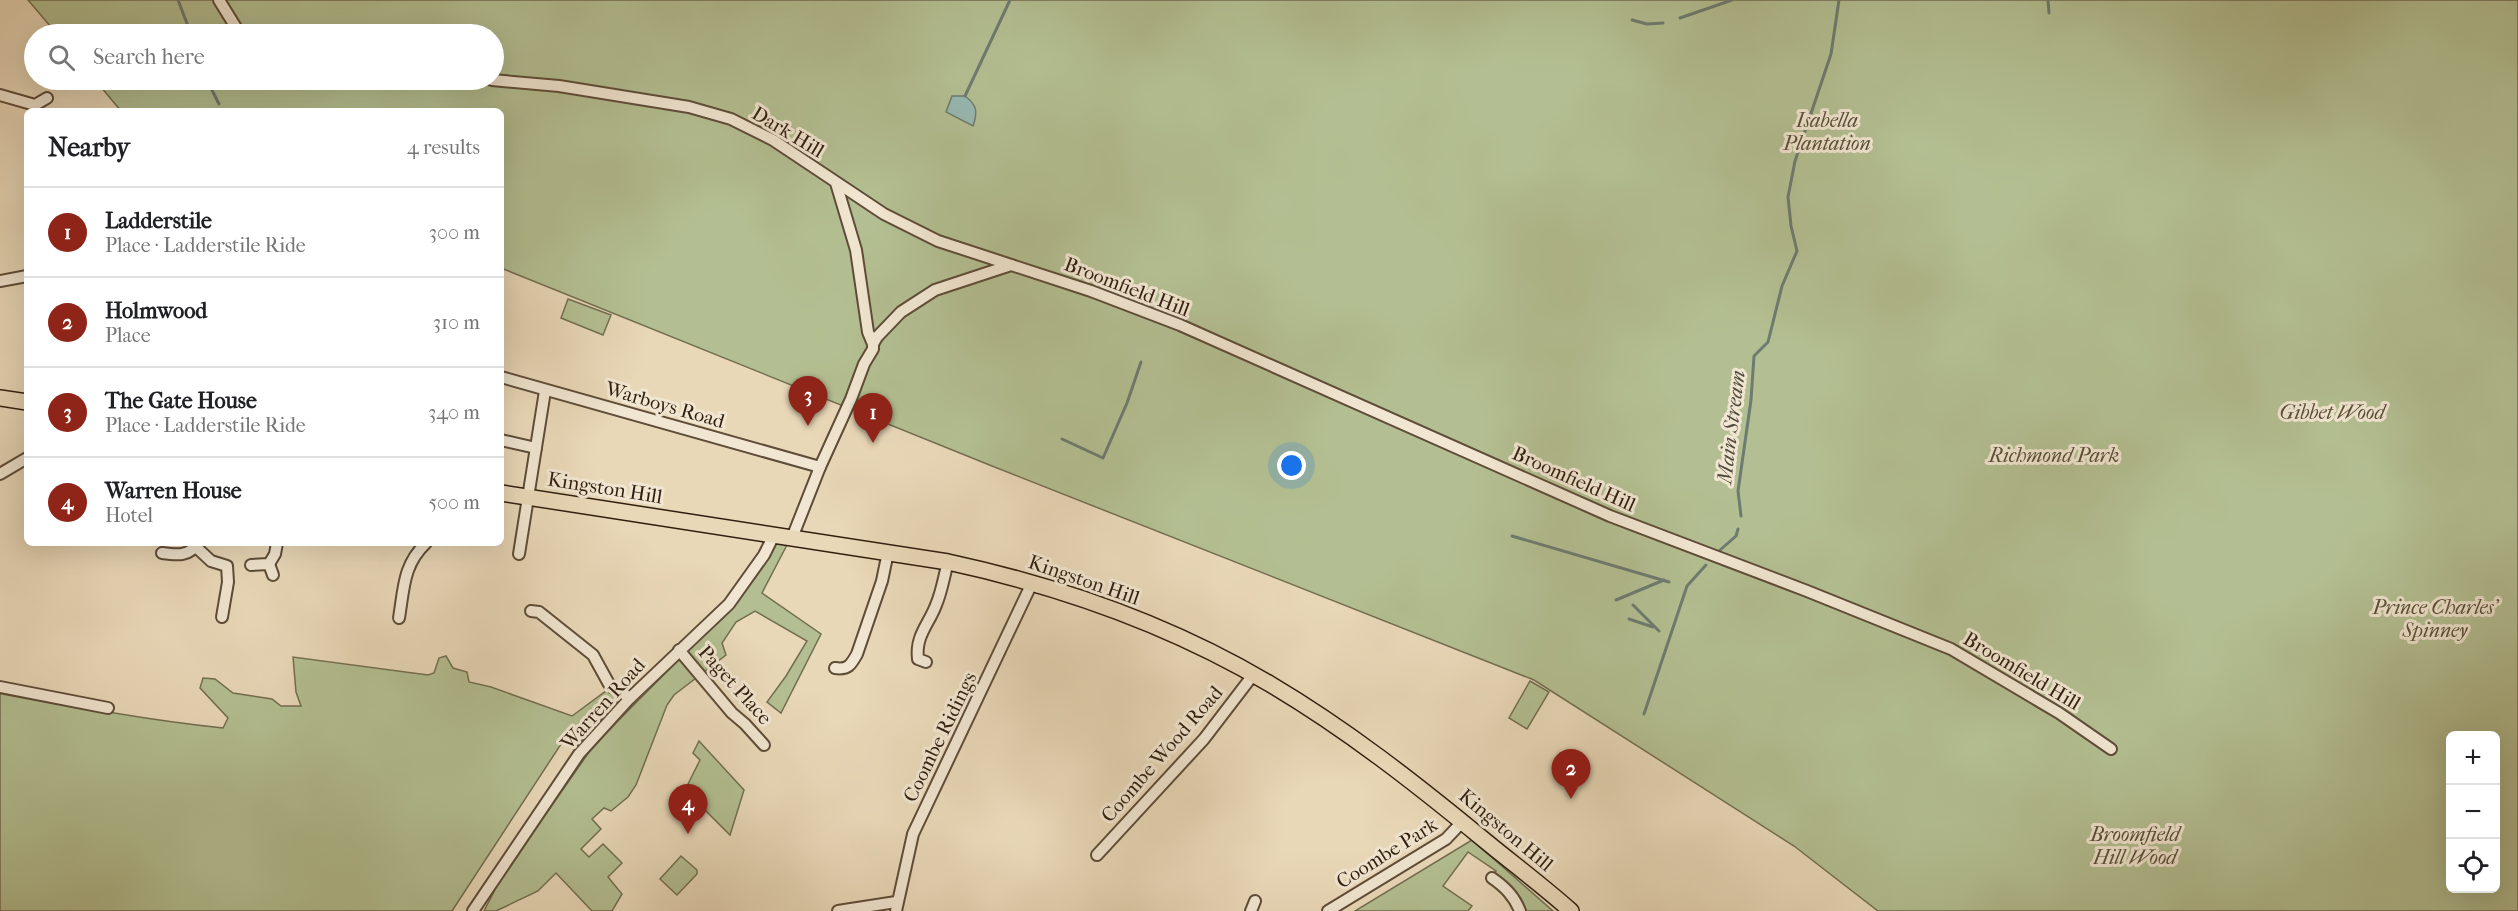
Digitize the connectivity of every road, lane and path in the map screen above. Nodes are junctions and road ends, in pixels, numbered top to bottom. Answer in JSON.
{"nodes":[{"id":1,"x":219,"y":0,"type":"edge"},
{"id":2,"x":234,"y":24,"type":"edge"},
{"id":3,"x":504,"y":81,"type":"edge"},
{"id":4,"x":0,"y":94,"type":"edge"},
{"id":5,"x":47,"y":98,"type":"dead end"},
{"id":6,"x":35,"y":108,"type":"edge"},
{"id":7,"x":836,"y":183,"type":"junction"},
{"id":8,"x":1011,"y":265,"type":"junction"},
{"id":9,"x":24,"y":277,"type":"edge"},
{"id":10,"x":0,"y":281,"type":"edge"},
{"id":11,"x":873,"y":344,"type":"junction"},
{"id":12,"x":504,"y":378,"type":"edge"},
{"id":13,"x":545,"y":390,"type":"junction"},
{"id":14,"x":0,"y":398,"type":"edge"},
{"id":15,"x":24,"y":402,"type":"edge"},
{"id":16,"x":504,"y":441,"type":"edge"},
{"id":17,"x":536,"y":447,"type":"junction"},
{"id":18,"x":24,"y":460,"type":"edge"},
{"id":19,"x":820,"y":467,"type":"junction"},
{"id":20,"x":0,"y":474,"type":"edge"},
{"id":21,"x":504,"y":493,"type":"edge"},
{"id":22,"x":529,"y":497,"type":"junction"},
{"id":23,"x":774,"y":535,"type":"junction"},
{"id":24,"x":792,"y":537,"type":"junction"},
{"id":25,"x":194,"y":546,"type":"edge"},
{"id":26,"x":197,"y":546,"type":"edge"},
{"id":27,"x":276,"y":546,"type":"edge"},
{"id":28,"x":423,"y":546,"type":"edge"},
{"id":29,"x":888,"y":552,"type":"junction"},
{"id":30,"x":162,"y":553,"type":"dead end"},
{"id":31,"x":519,"y":554,"type":"dead end"},
{"id":32,"x":948,"y":562,"type":"junction"},
{"id":33,"x":269,"y":564,"type":"junction"},
{"id":34,"x":251,"y":565,"type":"dead end"},
{"id":35,"x":273,"y":575,"type":"dead end"},
{"id":36,"x":1032,"y":584,"type":"junction"},
{"id":37,"x":531,"y":611,"type":"dead end"},
{"id":38,"x":222,"y":618,"type":"dead end"},
{"id":39,"x":399,"y":618,"type":"dead end"},
{"id":40,"x":679,"y":650,"type":"junction"},
{"id":41,"x":926,"y":662,"type":"dead end"},
{"id":42,"x":835,"y":668,"type":"dead end"},
{"id":43,"x":1253,"y":675,"type":"junction"},
{"id":44,"x":0,"y":687,"type":"edge"},
{"id":45,"x":630,"y":698,"type":"junction"},
{"id":46,"x":108,"y":708,"type":"dead end"},
{"id":47,"x":764,"y":745,"type":"dead end"},
{"id":48,"x":2111,"y":749,"type":"dead end"},
{"id":49,"x":1463,"y":821,"type":"junction"},
{"id":50,"x":1097,"y":855,"type":"dead end"},
{"id":51,"x":1492,"y":878,"type":"dead end"},
{"id":52,"x":896,"y":906,"type":"edge"},
{"id":53,"x":473,"y":911,"type":"edge"},
{"id":54,"x":838,"y":911,"type":"edge"},
{"id":55,"x":1328,"y":911,"type":"edge"},
{"id":56,"x":1520,"y":911,"type":"edge"},
{"id":57,"x":1571,"y":911,"type":"edge"}],
"edges":[{"from":1,"to":2,"type":"street"},
{"from":3,"to":7,"type":"street","name":"Dark Hill"},
{"from":4,"to":6,"type":"street"},
{"from":5,"to":6,"type":"street"},
{"from":7,"to":8,"type":"street","name":"Dark Hill"},
{"from":7,"to":11,"type":"street"},
{"from":8,"to":11,"type":"street"},
{"from":8,"to":48,"type":"street","name":"Broomfield Hill"},
{"from":9,"to":10,"type":"street"},
{"from":11,"to":19,"type":"street"},
{"from":12,"to":13,"type":"street","name":"Warboys Road"},
{"from":13,"to":17,"type":"street"},
{"from":13,"to":19,"type":"street","name":"Warboys Road"},
{"from":14,"to":15,"type":"main road"},
{"from":16,"to":17,"type":"street"},
{"from":17,"to":22,"type":"street"},
{"from":18,"to":20,"type":"street"},
{"from":19,"to":24,"type":"street"},
{"from":21,"to":22,"type":"main road","name":"Kingston Hill"},
{"from":22,"to":23,"type":"main road","name":"Kingston Hill"},
{"from":22,"to":31,"type":"street"},
{"from":23,"to":24,"type":"main road","name":"Kingston Hill"},
{"from":23,"to":40,"type":"street","name":"Warren Road"},
{"from":24,"to":29,"type":"main road","name":"Kingston Hill"},
{"from":25,"to":30,"type":"street"},
{"from":26,"to":38,"type":"street"},
{"from":27,"to":33,"type":"street"},
{"from":28,"to":39,"type":"street"},
{"from":29,"to":32,"type":"main road","name":"Kingston Hill"},
{"from":29,"to":42,"type":"street"},
{"from":32,"to":36,"type":"main road","name":"Kingston Hill"},
{"from":32,"to":41,"type":"street"},
{"from":33,"to":34,"type":"street"},
{"from":33,"to":35,"type":"street"},
{"from":36,"to":43,"type":"main road","name":"Kingston Hill"},
{"from":36,"to":52,"type":"street","name":"Coombe Ridings"},
{"from":37,"to":45,"type":"street"},
{"from":40,"to":45,"type":"street","name":"Warren Road"},
{"from":40,"to":47,"type":"street","name":"Paget Place"},
{"from":43,"to":49,"type":"main road","name":"Kingston Hill"},
{"from":43,"to":50,"type":"street","name":"Coombe Wood Road"},
{"from":44,"to":46,"type":"street"},
{"from":45,"to":53,"type":"street","name":"Warren Road"},
{"from":49,"to":55,"type":"street","name":"Coombe Park"},
{"from":49,"to":57,"type":"main road","name":"Kingston Hill"},
{"from":51,"to":56,"type":"street"},
{"from":52,"to":54,"type":"street"}]}
